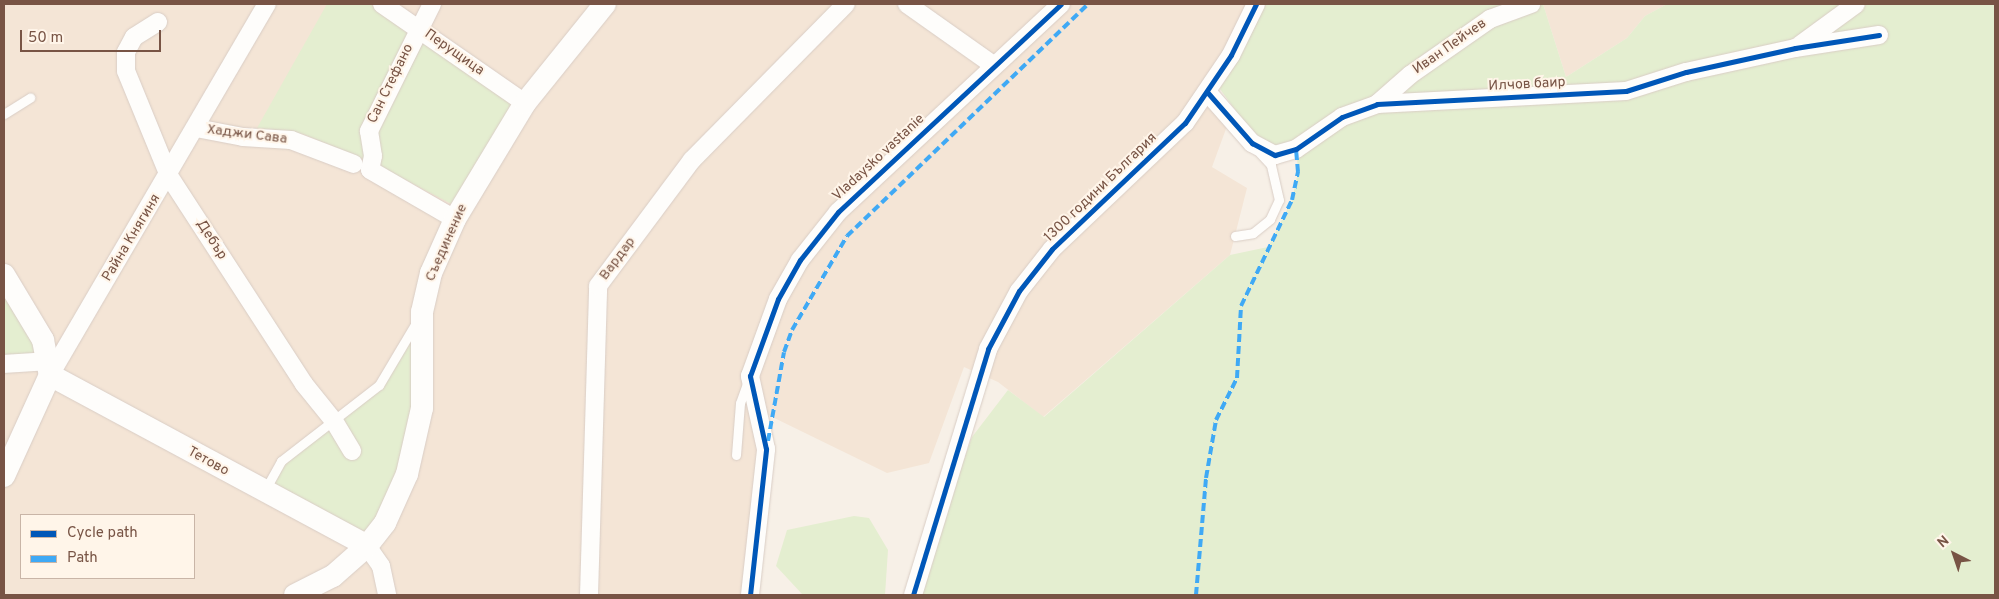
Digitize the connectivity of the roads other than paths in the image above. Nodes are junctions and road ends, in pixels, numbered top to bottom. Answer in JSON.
{"nodes":[{"id":1,"x":267,"y":4,"type":"edge"},
{"id":2,"x":382,"y":4,"type":"edge"},
{"id":3,"x":432,"y":4,"type":"edge"},
{"id":4,"x":605,"y":4,"type":"edge"},
{"id":5,"x":846,"y":4,"type":"edge"},
{"id":6,"x":907,"y":4,"type":"edge"},
{"id":7,"x":1061,"y":4,"type":"edge"},
{"id":8,"x":1256,"y":4,"type":"edge"},
{"id":9,"x":1531,"y":4,"type":"edge"},
{"id":10,"x":1856,"y":4,"type":"edge"},
{"id":11,"x":158,"y":22,"type":"dead end"},
{"id":12,"x":418,"y":28,"type":"junction"},
{"id":13,"x":1879,"y":35,"type":"dead end"},
{"id":14,"x":1796,"y":48,"type":"junction"},
{"id":15,"x":993,"y":66,"type":"junction"},
{"id":16,"x":1208,"y":93,"type":"junction"},
{"id":17,"x":30,"y":98,"type":"dead end"},
{"id":18,"x":526,"y":103,"type":"junction"},
{"id":19,"x":1377,"y":104,"type":"junction"},
{"id":20,"x":4,"y":114,"type":"edge"},
{"id":21,"x":196,"y":128,"type":"junction"},
{"id":22,"x":1252,"y":143,"type":"junction"},
{"id":23,"x":362,"y":167,"type":"junction"},
{"id":24,"x":169,"y":176,"type":"junction"},
{"id":25,"x":455,"y":219,"type":"junction"},
{"id":26,"x":1235,"y":236,"type":"dead end"},
{"id":27,"x":4,"y":275,"type":"edge"},
{"id":28,"x":422,"y":312,"type":"junction"},
{"id":29,"x":4,"y":364,"type":"edge"},
{"id":30,"x":49,"y":368,"type":"junction"},
{"id":31,"x":750,"y":376,"type":"junction"},
{"id":32,"x":334,"y":421,"type":"junction"},
{"id":33,"x":352,"y":451,"type":"dead end"},
{"id":34,"x":736,"y":455,"type":"dead end"},
{"id":35,"x":4,"y":476,"type":"edge"},
{"id":36,"x":264,"y":493,"type":"junction"},
{"id":37,"x":367,"y":546,"type":"junction"},
{"id":38,"x":296,"y":595,"type":"edge"},
{"id":39,"x":387,"y":595,"type":"edge"},
{"id":40,"x":589,"y":595,"type":"edge"},
{"id":41,"x":750,"y":595,"type":"edge"},
{"id":42,"x":913,"y":595,"type":"edge"}],
"edges":[{"from":1,"to":21,"type":"street","name":"Райна Княгиня"},
{"from":2,"to":12,"type":"street","name":"Перущица"},
{"from":3,"to":12,"type":"street","name":"Сан Стефано"},
{"from":4,"to":18,"type":"street","name":"Съединение"},
{"from":5,"to":40,"type":"street","name":"Вардар"},
{"from":6,"to":15,"type":"street"},
{"from":7,"to":15,"type":"street","name":"Vladaysko vastanie"},
{"from":8,"to":16,"type":"street","name":"1300 години България"},
{"from":9,"to":19,"type":"street","name":"Иван Пейчев"},
{"from":10,"to":14,"type":"street"},
{"from":11,"to":24,"type":"street","name":"Дебър"},
{"from":12,"to":18,"type":"street","name":"Перущица"},
{"from":12,"to":23,"type":"street","name":"Сан Стефано"},
{"from":13,"to":14,"type":"street","name":"Илчов баир"},
{"from":14,"to":19,"type":"street","name":"Илчов баир"},
{"from":15,"to":31,"type":"street","name":"Vladaysko vastanie"},
{"from":16,"to":22,"type":"street","name":"Илчов баир"},
{"from":16,"to":42,"type":"street","name":"1300 години България"},
{"from":17,"to":20,"type":"lane"},
{"from":18,"to":25,"type":"street","name":"Съединение"},
{"from":19,"to":22,"type":"street","name":"Илчов баир"},
{"from":21,"to":23,"type":"street","name":"Хаджи Сава"},
{"from":21,"to":24,"type":"street","name":"Райна Княгиня"},
{"from":22,"to":26,"type":"lane"},
{"from":23,"to":25,"type":"street","name":"Хаджи Сава"},
{"from":24,"to":30,"type":"street","name":"Райна Княгиня"},
{"from":24,"to":32,"type":"street","name":"Дебър"},
{"from":25,"to":28,"type":"street","name":"Съединение"},
{"from":27,"to":30,"type":"street"},
{"from":28,"to":32,"type":"lane"},
{"from":28,"to":37,"type":"street","name":"Съединение"},
{"from":29,"to":30,"type":"street"},
{"from":30,"to":35,"type":"street","name":"Райна Княгиня"},
{"from":30,"to":36,"type":"street","name":"Тетово"},
{"from":31,"to":34,"type":"lane"},
{"from":31,"to":41,"type":"street"},
{"from":32,"to":33,"type":"street","name":"Дебър"},
{"from":32,"to":36,"type":"lane"},
{"from":36,"to":37,"type":"street","name":"Тетово"},
{"from":37,"to":38,"type":"street","name":"Съединение"},
{"from":37,"to":39,"type":"street"}]}
